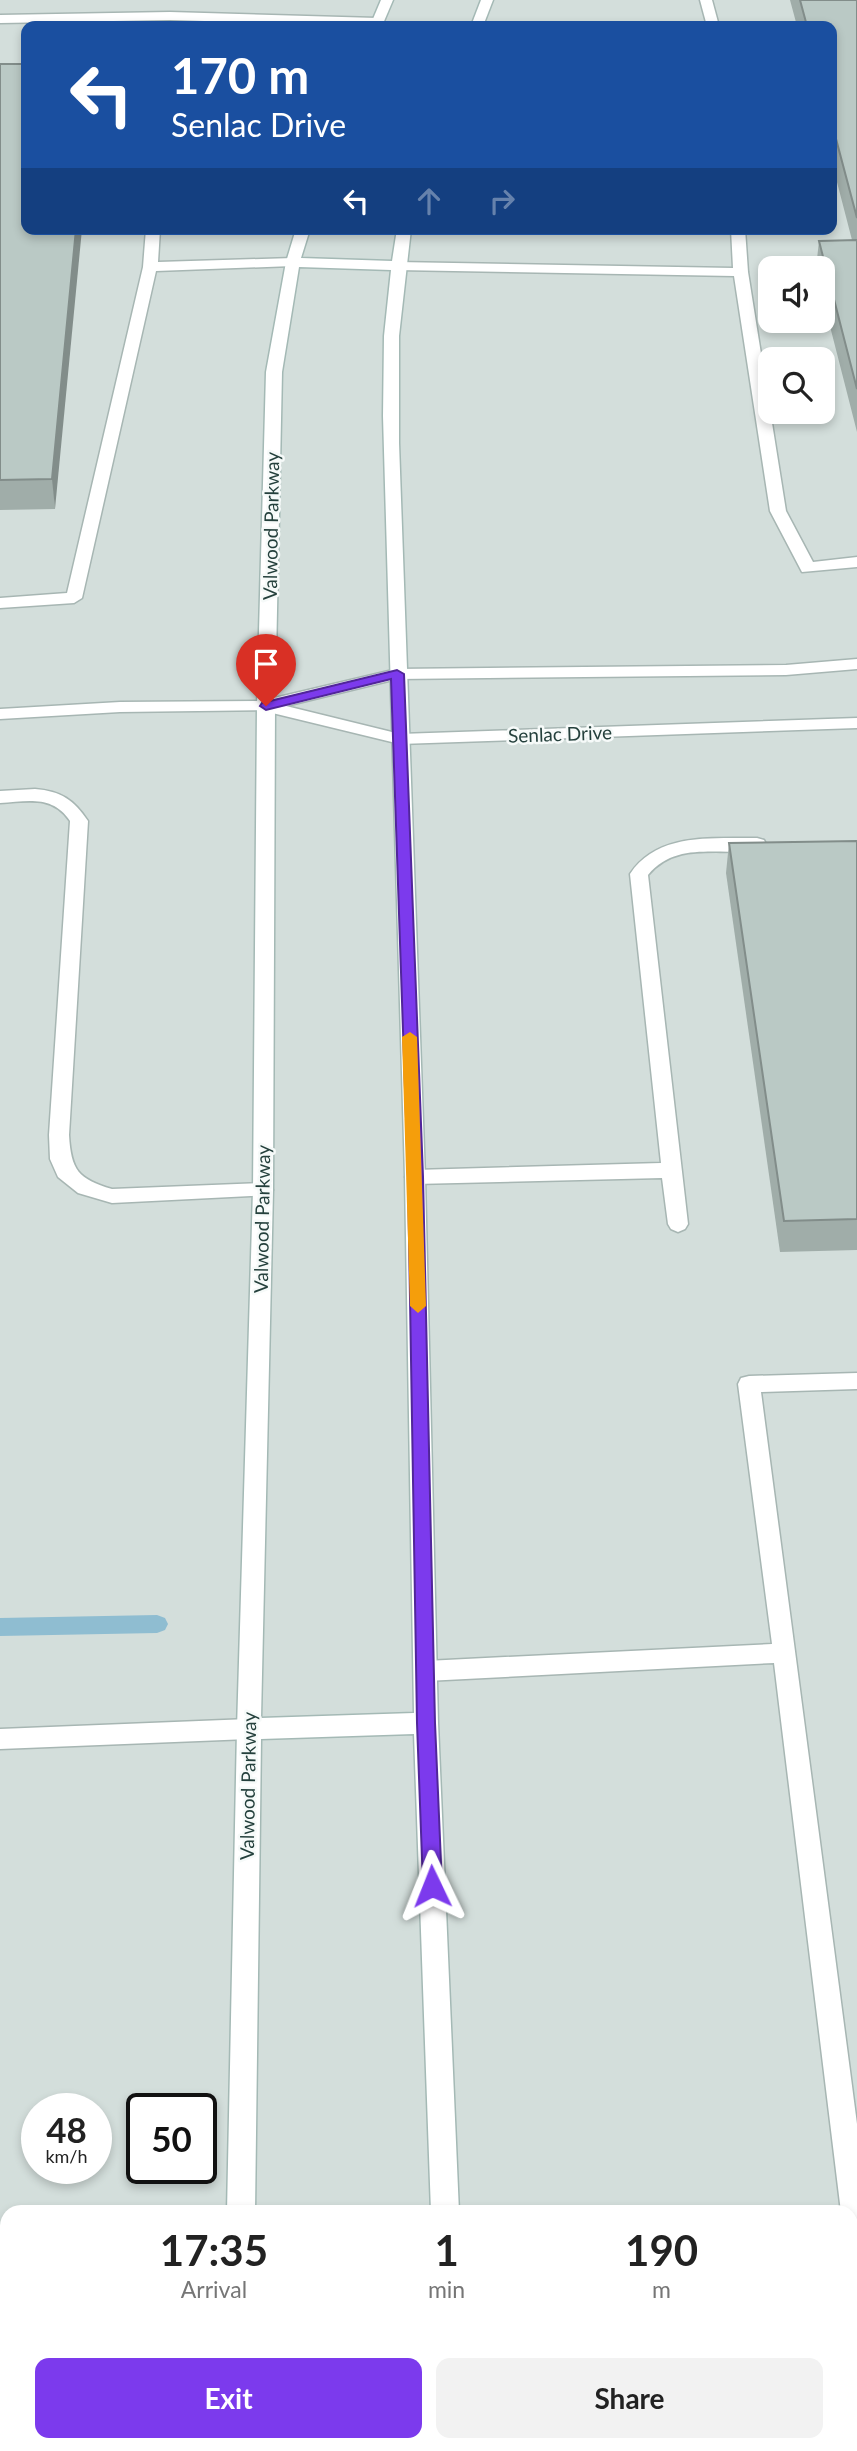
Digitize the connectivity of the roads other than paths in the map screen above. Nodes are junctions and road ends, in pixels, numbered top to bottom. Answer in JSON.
{"nodes":[{"id":1,"x":387,"y":0,"type":"edge"},
{"id":2,"x":487,"y":0,"type":"edge"},
{"id":3,"x":706,"y":0,"type":"edge"},
{"id":4,"x":0,"y":19,"type":"edge"},
{"id":5,"x":169,"y":21,"type":"edge"},
{"id":6,"x":378,"y":21,"type":"edge"},
{"id":7,"x":479,"y":21,"type":"edge"},
{"id":8,"x":712,"y":21,"type":"edge"},
{"id":9,"x":153,"y":235,"type":"edge"},
{"id":10,"x":301,"y":235,"type":"edge"},
{"id":11,"x":403,"y":235,"type":"edge"},
{"id":12,"x":738,"y":235,"type":"edge"},
{"id":13,"x":293,"y":262,"type":"junction"},
{"id":14,"x":397,"y":266,"type":"junction"},
{"id":15,"x":150,"y":267,"type":"junction"},
{"id":16,"x":741,"y":272,"type":"junction"},
{"id":17,"x":857,"y":562,"type":"edge"},
{"id":18,"x":0,"y":603,"type":"edge"},
{"id":19,"x":857,"y":664,"type":"edge"},
{"id":20,"x":397,"y":674,"type":"junction"},
{"id":21,"x":266,"y":706,"type":"junction"},
{"id":22,"x":0,"y":714,"type":"edge"},
{"id":23,"x":857,"y":723,"type":"edge"},
{"id":24,"x":400,"y":739,"type":"junction"},
{"id":25,"x":0,"y":797,"type":"edge"},
{"id":26,"x":776,"y":844,"type":"edge"},
{"id":27,"x":672,"y":1170,"type":"junction"},
{"id":28,"x":415,"y":1177,"type":"junction"},
{"id":29,"x":263,"y":1190,"type":"junction"},
{"id":30,"x":678,"y":1224,"type":"dead end"},
{"id":31,"x":857,"y":1381,"type":"edge"},
{"id":32,"x":785,"y":1653,"type":"junction"},
{"id":33,"x":426,"y":1671,"type":"junction"},
{"id":34,"x":426,"y":1723,"type":"junction"},
{"id":35,"x":249,"y":1729,"type":"junction"},
{"id":36,"x":0,"y":1739,"type":"edge"},
{"id":37,"x":241,"y":2205,"type":"edge"},
{"id":38,"x":445,"y":2205,"type":"edge"},
{"id":39,"x":854,"y":2205,"type":"edge"}],
"edges":[{"from":1,"to":6,"type":"main road"},
{"from":2,"to":7,"type":"main road"},
{"from":3,"to":8,"type":"main road"},
{"from":4,"to":5,"type":"main road"},
{"from":9,"to":15,"type":"main road"},
{"from":10,"to":13,"type":"main road","name":"Valwood Parkway"},
{"from":11,"to":14,"type":"main road"},
{"from":12,"to":16,"type":"main road"},
{"from":13,"to":14,"type":"main road"},
{"from":13,"to":15,"type":"main road"},
{"from":13,"to":21,"type":"main road","name":"Valwood Parkway"},
{"from":14,"to":16,"type":"main road"},
{"from":14,"to":20,"type":"main road"},
{"from":15,"to":18,"type":"main road"},
{"from":16,"to":17,"type":"main road"},
{"from":19,"to":20,"type":"main road","name":"Senlac Drive"},
{"from":20,"to":21,"type":"main road","name":"Senlac Drive"},
{"from":20,"to":24,"type":"main road"},
{"from":21,"to":22,"type":"main road","name":"Senlac Drive"},
{"from":21,"to":24,"type":"main road","name":"Senlac Drive"},
{"from":21,"to":29,"type":"main road","name":"Valwood Parkway"},
{"from":23,"to":24,"type":"main road","name":"Senlac Drive"},
{"from":24,"to":28,"type":"main road"},
{"from":25,"to":29,"type":"main road"},
{"from":26,"to":27,"type":"main road"},
{"from":27,"to":28,"type":"main road"},
{"from":27,"to":30,"type":"main road"},
{"from":28,"to":33,"type":"main road"},
{"from":29,"to":35,"type":"main road","name":"Valwood Parkway"},
{"from":31,"to":32,"type":"main road"},
{"from":32,"to":33,"type":"main road"},
{"from":32,"to":39,"type":"main road"},
{"from":33,"to":34,"type":"main road"},
{"from":34,"to":35,"type":"main road"},
{"from":34,"to":38,"type":"main road"},
{"from":35,"to":36,"type":"main road"},
{"from":35,"to":37,"type":"main road","name":"Valwood Parkway"}]}
